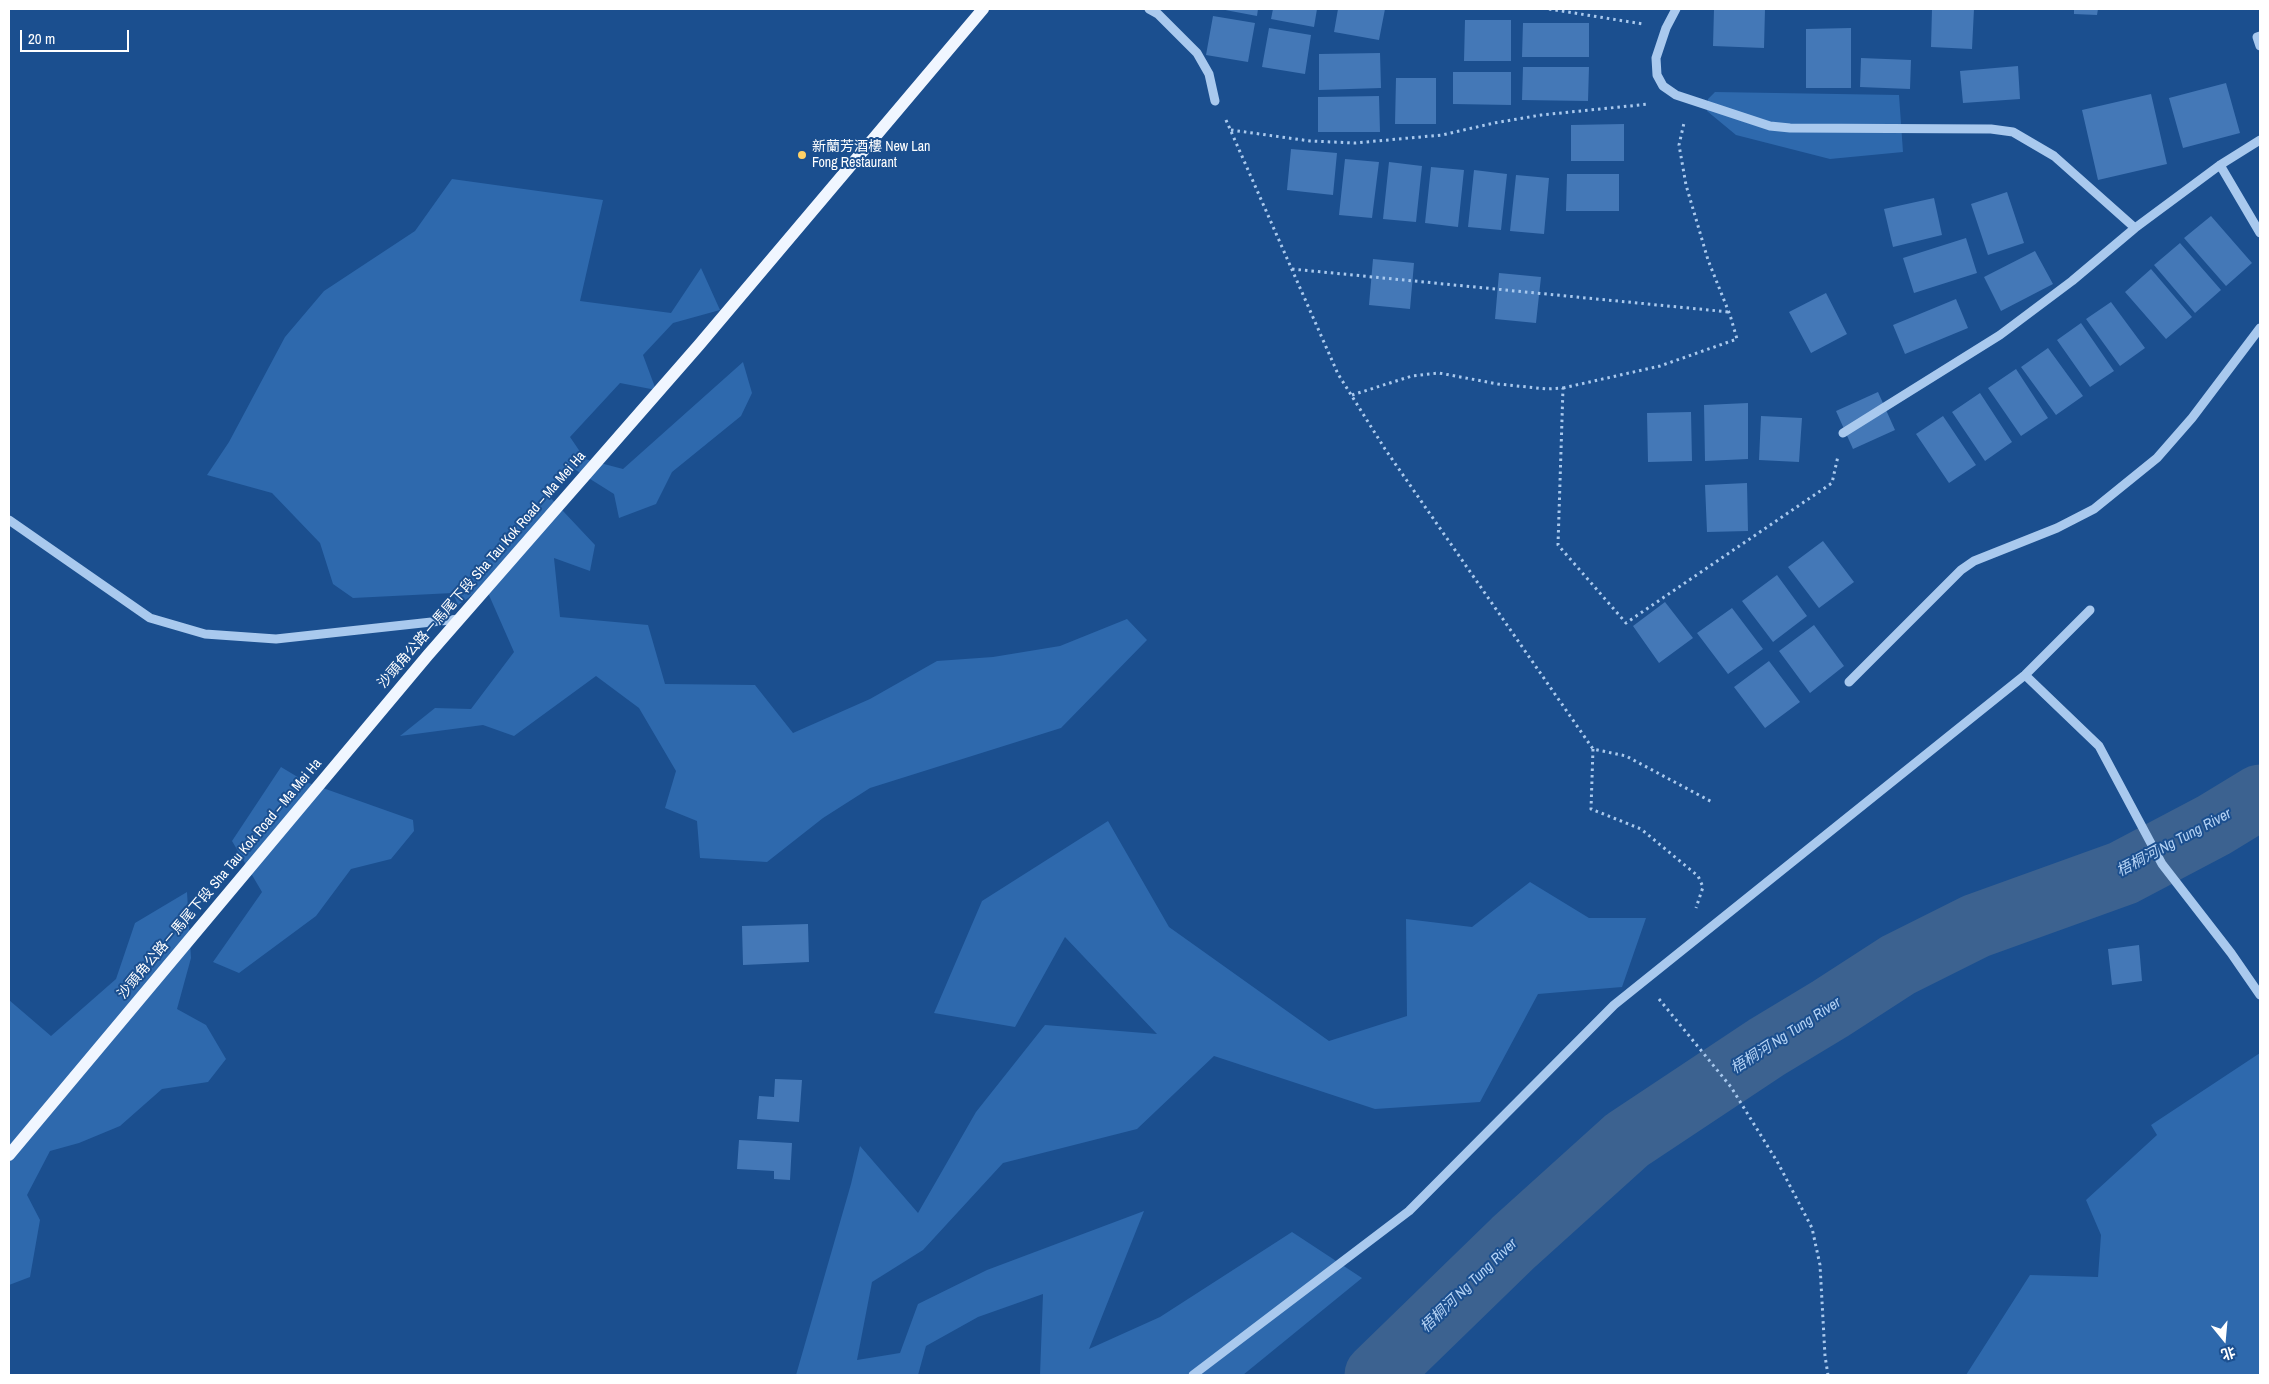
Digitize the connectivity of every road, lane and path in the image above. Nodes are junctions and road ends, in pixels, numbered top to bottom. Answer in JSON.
{"nodes":[{"id":1,"x":983,"y":9,"type":"edge"},
{"id":2,"x":1149,"y":9,"type":"edge"},
{"id":3,"x":1550,"y":9,"type":"edge"},
{"id":4,"x":1676,"y":9,"type":"edge"},
{"id":5,"x":1666,"y":28,"type":"junction"},
{"id":6,"x":2260,"y":36,"type":"edge"},
{"id":7,"x":2260,"y":46,"type":"edge"},
{"id":8,"x":1688,"y":100,"type":"junction"},
{"id":9,"x":1215,"y":101,"type":"joint"},
{"id":10,"x":1231,"y":130,"type":"junction"},
{"id":11,"x":2260,"y":140,"type":"edge"},
{"id":12,"x":2220,"y":165,"type":"junction"},
{"id":13,"x":2134,"y":228,"type":"junction"},
{"id":14,"x":2260,"y":232,"type":"edge"},
{"id":15,"x":1292,"y":269,"type":"junction"},
{"id":16,"x":1728,"y":312,"type":"junction"},
{"id":17,"x":2260,"y":328,"type":"edge"},
{"id":18,"x":1563,"y":388,"type":"junction"},
{"id":19,"x":1352,"y":395,"type":"junction"},
{"id":20,"x":1843,"y":433,"type":"joint"},
{"id":21,"x":9,"y":520,"type":"edge"},
{"id":22,"x":2090,"y":610,"type":"dead end"},
{"id":23,"x":459,"y":620,"type":"junction"},
{"id":24,"x":2025,"y":675,"type":"junction"},
{"id":25,"x":1849,"y":682,"type":"dead end"},
{"id":26,"x":1593,"y":749,"type":"junction"},
{"id":27,"x":1712,"y":802,"type":"dead end"},
{"id":28,"x":1700,"y":936,"type":"junction"},
{"id":29,"x":1644,"y":981,"type":"junction"},
{"id":30,"x":2260,"y":995,"type":"edge"},
{"id":31,"x":9,"y":1155,"type":"edge"},
{"id":32,"x":1193,"y":1375,"type":"edge"},
{"id":33,"x":1828,"y":1375,"type":"edge"}],
"edges":[{"from":1,"to":23,"type":"main road","name":"沙頭角公路－馬尾下段 Sha Tau Kok Road – Ma Mei Ha"},
{"from":2,"to":9,"type":"lane"},
{"from":3,"to":5,"type":"path"},
{"from":4,"to":5,"type":"lane"},
{"from":5,"to":8,"type":"lane"},
{"from":6,"to":7,"type":"lane"},
{"from":8,"to":10,"type":"path"},
{"from":8,"to":13,"type":"lane"},
{"from":8,"to":16,"type":"path"},
{"from":9,"to":10,"type":"path"},
{"from":10,"to":15,"type":"path"},
{"from":11,"to":12,"type":"lane"},
{"from":12,"to":13,"type":"lane"},
{"from":12,"to":14,"type":"lane"},
{"from":13,"to":20,"type":"lane"},
{"from":15,"to":16,"type":"path"},
{"from":15,"to":19,"type":"path"},
{"from":16,"to":18,"type":"path"},
{"from":17,"to":25,"type":"lane"},
{"from":18,"to":19,"type":"path"},
{"from":18,"to":20,"type":"path"},
{"from":19,"to":26,"type":"path"},
{"from":21,"to":23,"type":"lane"},
{"from":22,"to":24,"type":"lane"},
{"from":23,"to":31,"type":"main road","name":"沙頭角公路－馬尾下段 Sha Tau Kok Road – Ma Mei Ha"},
{"from":24,"to":28,"type":"lane"},
{"from":24,"to":30,"type":"lane"},
{"from":26,"to":27,"type":"path"},
{"from":26,"to":28,"type":"path"},
{"from":28,"to":29,"type":"lane"},
{"from":29,"to":32,"type":"lane"},
{"from":29,"to":33,"type":"path"}]}
